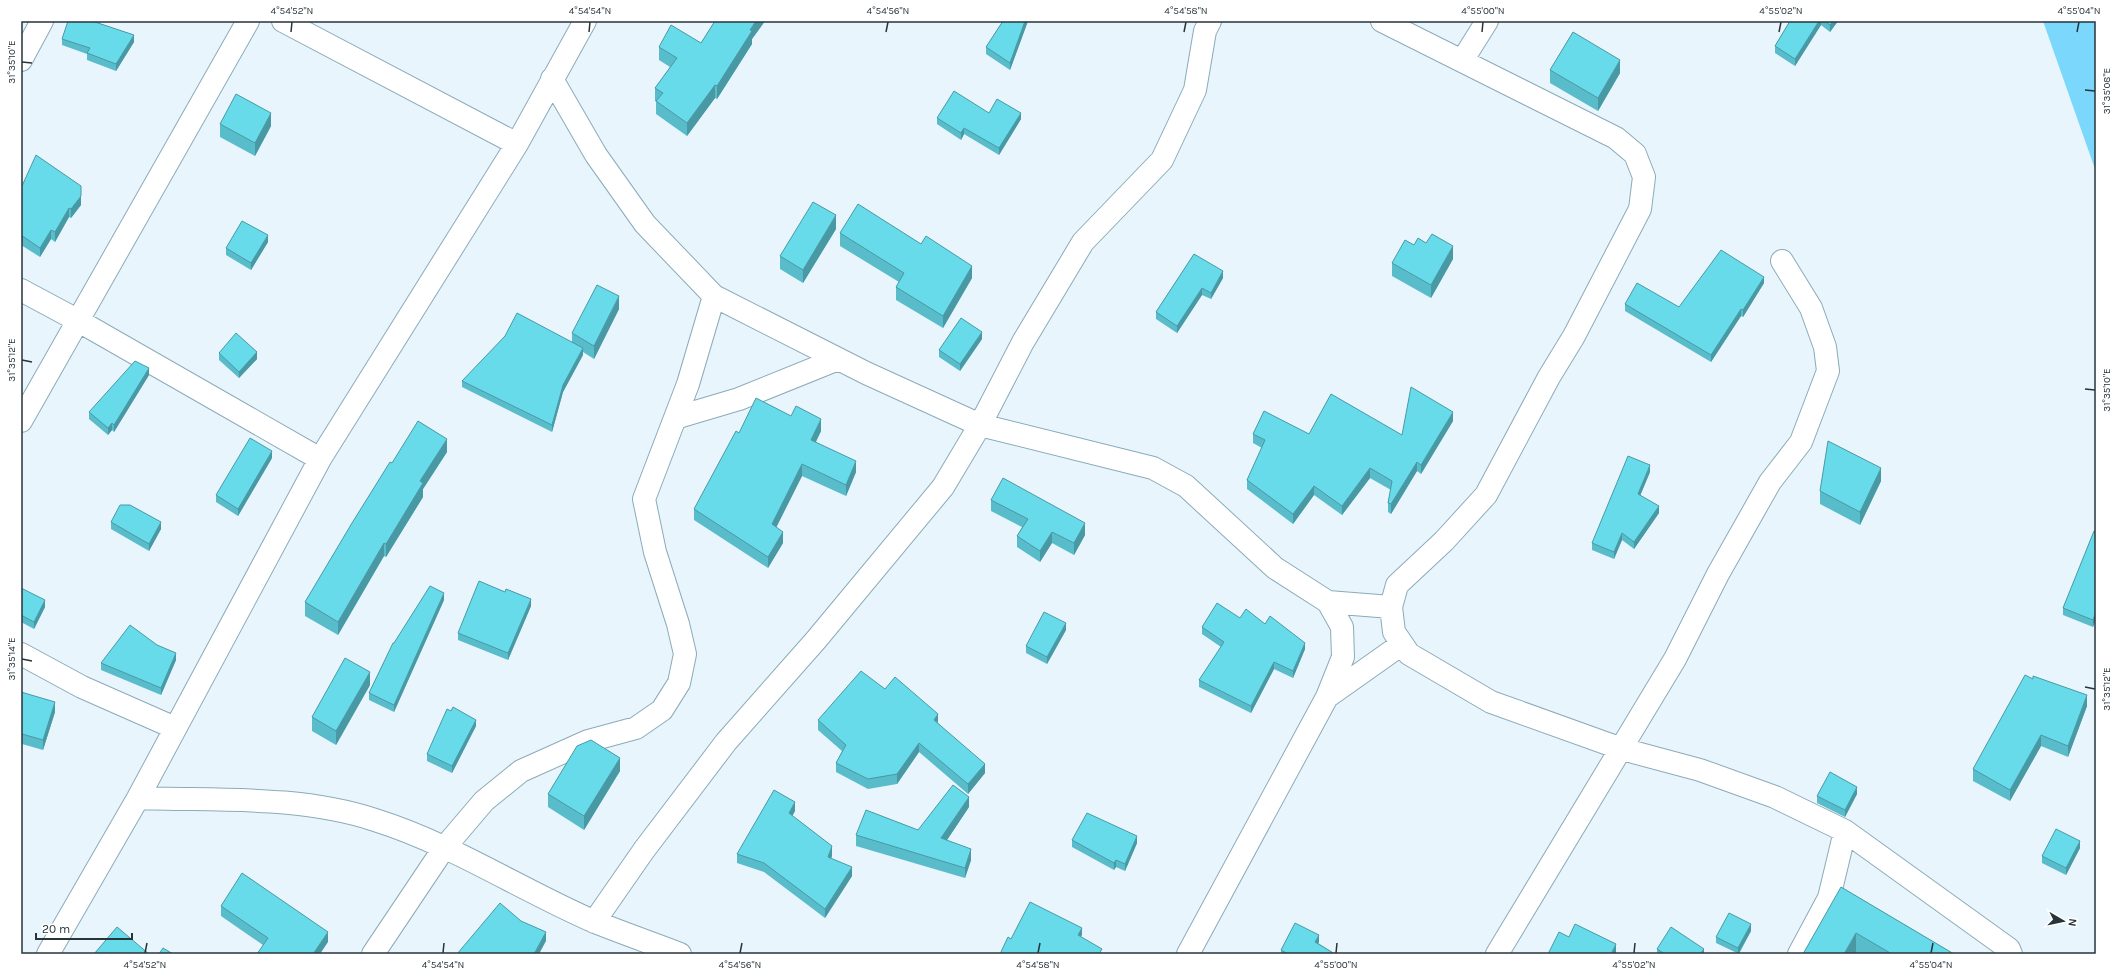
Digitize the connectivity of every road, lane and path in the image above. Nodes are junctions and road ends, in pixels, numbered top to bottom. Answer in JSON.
{"nodes":[{"id":1,"x":42,"y":21,"type":"edge"},
{"id":2,"x":248,"y":21,"type":"edge"},
{"id":3,"x":283,"y":21,"type":"edge"},
{"id":4,"x":585,"y":21,"type":"edge"},
{"id":5,"x":1210,"y":21,"type":"edge"},
{"id":6,"x":1382,"y":21,"type":"edge"},
{"id":7,"x":1487,"y":21,"type":"edge"},
{"id":8,"x":21,"y":60,"type":"edge"},
{"id":9,"x":1462,"y":61,"type":"junction"},
{"id":10,"x":552,"y":78,"type":"junction"},
{"id":11,"x":517,"y":144,"type":"junction"},
{"id":12,"x":1782,"y":262,"type":"dead end"},
{"id":13,"x":21,"y":290,"type":"edge"},
{"id":14,"x":714,"y":296,"type":"junction"},
{"id":15,"x":77,"y":320,"type":"junction"},
{"id":16,"x":838,"y":359,"type":"junction"},
{"id":17,"x":675,"y":418,"type":"junction"},
{"id":18,"x":21,"y":421,"type":"edge"},
{"id":19,"x":980,"y":425,"type":"junction"},
{"id":20,"x":320,"y":459,"type":"junction"},
{"id":21,"x":1328,"y":602,"type":"junction"},
{"id":22,"x":1391,"y":607,"type":"junction"},
{"id":23,"x":1402,"y":644,"type":"junction"},
{"id":24,"x":21,"y":654,"type":"edge"},
{"id":25,"x":1327,"y":697,"type":"junction"},
{"id":26,"x":176,"y":728,"type":"junction"},
{"id":27,"x":1622,"y":749,"type":"junction"},
{"id":28,"x":138,"y":798,"type":"junction"},
{"id":29,"x":1845,"y":832,"type":"junction"},
{"id":30,"x":444,"y":848,"type":"junction"},
{"id":31,"x":594,"y":922,"type":"junction"},
{"id":32,"x":641,"y":947,"type":"edge"},
{"id":33,"x":48,"y":954,"type":"edge"},
{"id":34,"x":373,"y":954,"type":"edge"},
{"id":35,"x":680,"y":954,"type":"edge"},
{"id":36,"x":1188,"y":954,"type":"edge"},
{"id":37,"x":1497,"y":954,"type":"edge"},
{"id":38,"x":1799,"y":954,"type":"edge"},
{"id":39,"x":2011,"y":954,"type":"edge"}],
"edges":[{"from":1,"to":8,"type":"street"},
{"from":2,"to":15,"type":"street"},
{"from":3,"to":11,"type":"street"},
{"from":4,"to":10,"type":"street"},
{"from":5,"to":19,"type":"street"},
{"from":6,"to":9,"type":"street"},
{"from":7,"to":9,"type":"street"},
{"from":9,"to":22,"type":"street"},
{"from":10,"to":11,"type":"street"},
{"from":10,"to":14,"type":"street"},
{"from":11,"to":20,"type":"street"},
{"from":12,"to":27,"type":"street"},
{"from":13,"to":15,"type":"street"},
{"from":14,"to":16,"type":"street"},
{"from":14,"to":17,"type":"street"},
{"from":15,"to":18,"type":"street"},
{"from":15,"to":20,"type":"street"},
{"from":16,"to":17,"type":"street"},
{"from":16,"to":19,"type":"street"},
{"from":17,"to":30,"type":"street"},
{"from":19,"to":21,"type":"street"},
{"from":19,"to":31,"type":"street"},
{"from":20,"to":26,"type":"street"},
{"from":21,"to":22,"type":"street"},
{"from":21,"to":25,"type":"street"},
{"from":22,"to":23,"type":"street"},
{"from":23,"to":25,"type":"street"},
{"from":23,"to":27,"type":"street"},
{"from":24,"to":26,"type":"street"},
{"from":25,"to":36,"type":"street"},
{"from":26,"to":28,"type":"street"},
{"from":27,"to":29,"type":"street"},
{"from":27,"to":37,"type":"street"},
{"from":28,"to":30,"type":"street"},
{"from":28,"to":33,"type":"street"},
{"from":29,"to":38,"type":"street"},
{"from":29,"to":39,"type":"street"},
{"from":30,"to":31,"type":"street"},
{"from":30,"to":34,"type":"street"},
{"from":31,"to":32,"type":"street"},
{"from":32,"to":35,"type":"street"}]}
